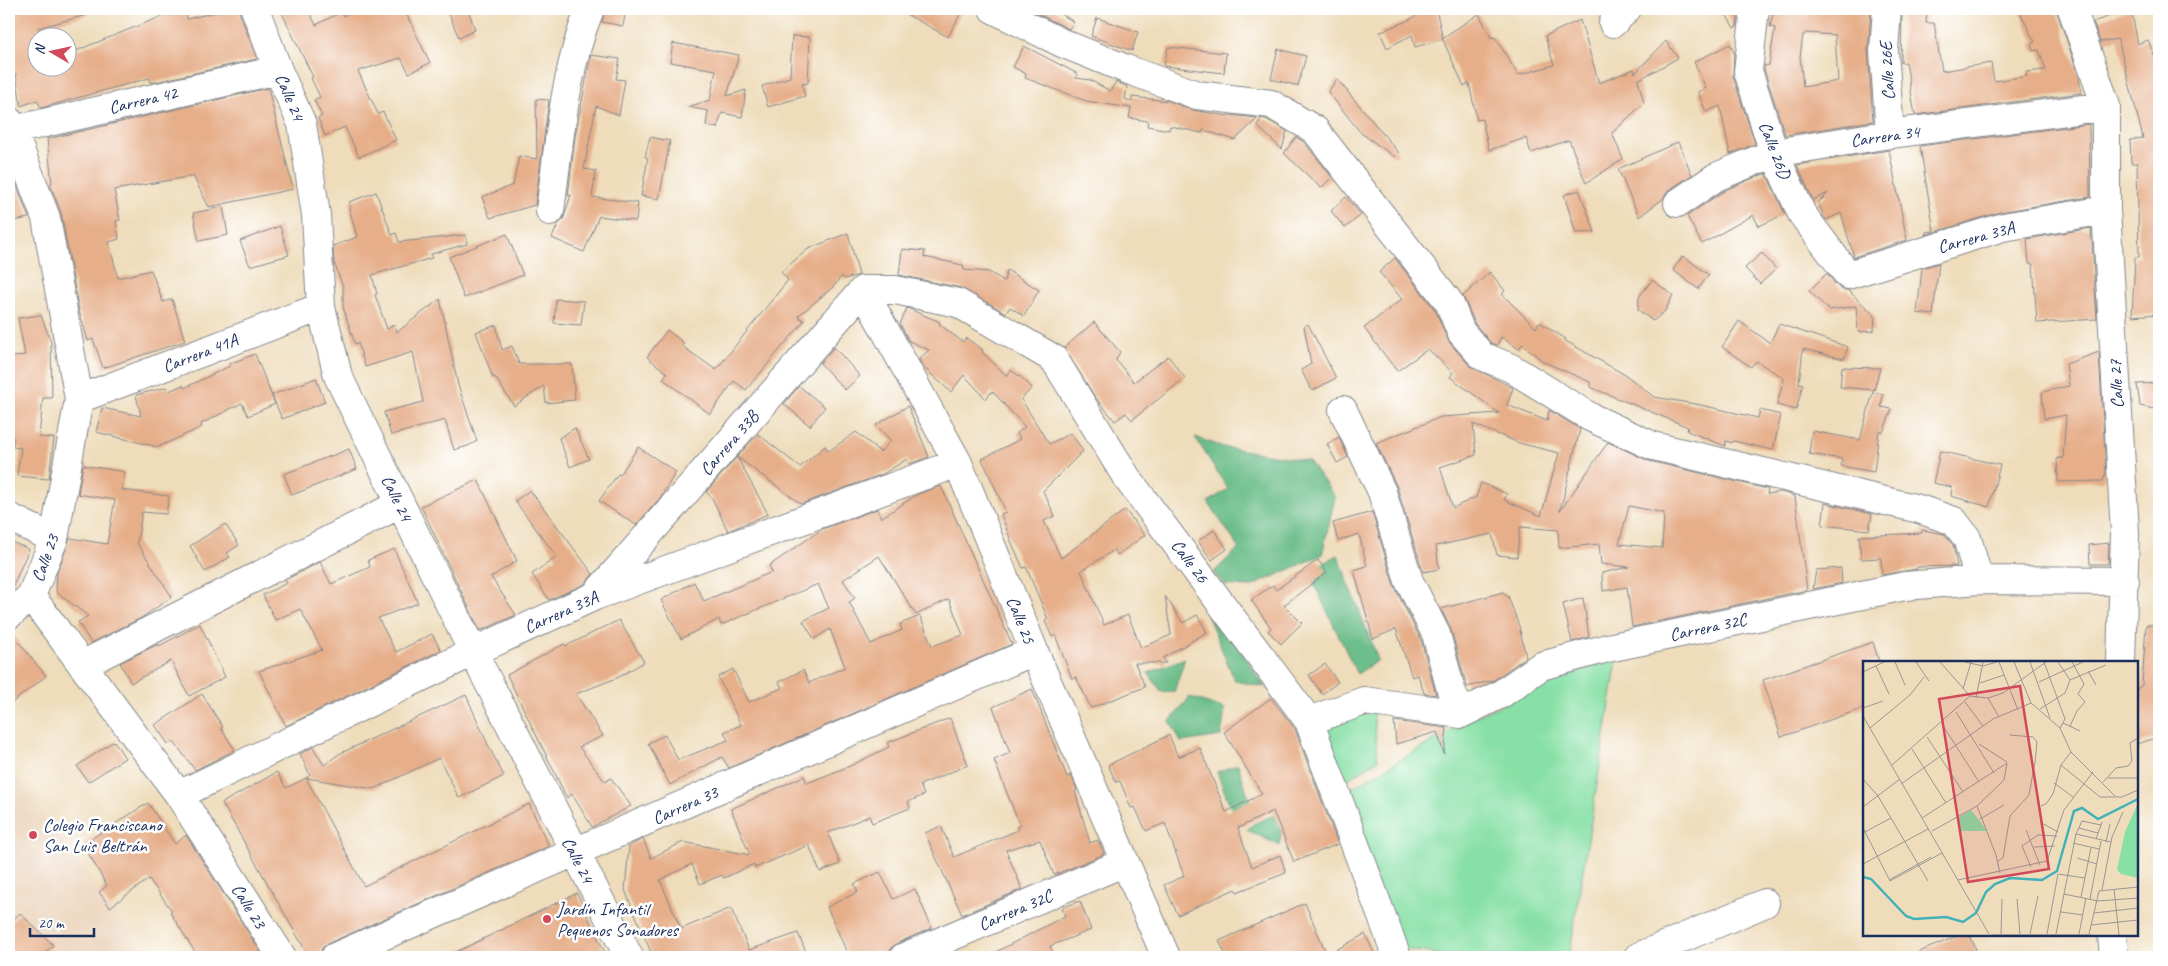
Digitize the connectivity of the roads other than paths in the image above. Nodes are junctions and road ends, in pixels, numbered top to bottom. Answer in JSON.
{"nodes":[{"id":1,"x":255,"y":9,"type":"edge"},
{"id":2,"x":590,"y":9,"type":"edge"},
{"id":3,"x":993,"y":9,"type":"edge"},
{"id":4,"x":1755,"y":9,"type":"edge"},
{"id":5,"x":1886,"y":9,"type":"edge"},
{"id":6,"x":2072,"y":9,"type":"edge"},
{"id":7,"x":278,"y":70,"type":"junction"},
{"id":8,"x":2106,"y":106,"type":"junction"},
{"id":9,"x":10,"y":127,"type":"edge"},
{"id":10,"x":1890,"y":134,"type":"junction"},
{"id":11,"x":1774,"y":153,"type":"junction"},
{"id":12,"x":1678,"y":203,"type":"dead end"},
{"id":13,"x":2106,"y":210,"type":"junction"},
{"id":14,"x":550,"y":211,"type":"dead end"},
{"id":15,"x":1848,"y":275,"type":"joint"},
{"id":16,"x":863,"y":290,"type":"junction"},
{"id":17,"x":321,"y":307,"type":"junction"},
{"id":18,"x":78,"y":399,"type":"junction"},
{"id":19,"x":1343,"y":410,"type":"dead end"},
{"id":20,"x":958,"y":463,"type":"junction"},
{"id":21,"x":400,"y":504,"type":"junction"},
{"id":22,"x":9,"y":517,"type":"edge"},
{"id":23,"x":54,"y":539,"type":"junction"},
{"id":24,"x":1979,"y":580,"type":"junction"},
{"id":25,"x":2125,"y":581,"type":"junction"},
{"id":26,"x":31,"y":596,"type":"junction"},
{"id":27,"x":595,"y":596,"type":"junction"},
{"id":28,"x":9,"y":615,"type":"edge"},
{"id":29,"x":1034,"y":651,"type":"junction"},
{"id":30,"x":472,"y":652,"type":"junction"},
{"id":31,"x":2121,"y":661,"type":"edge"},
{"id":32,"x":82,"y":665,"type":"junction"},
{"id":33,"x":1461,"y":714,"type":"junction"},
{"id":34,"x":1309,"y":721,"type":"junction"},
{"id":35,"x":179,"y":795,"type":"junction"},
{"id":36,"x":575,"y":854,"type":"junction"},
{"id":37,"x":1125,"y":862,"type":"junction"},
{"id":38,"x":1765,"y":903,"type":"dead end"},
{"id":39,"x":2112,"y":936,"type":"edge"},
{"id":40,"x":282,"y":957,"type":"edge"},
{"id":41,"x":335,"y":957,"type":"edge"},
{"id":42,"x":629,"y":957,"type":"edge"},
{"id":43,"x":904,"y":957,"type":"edge"},
{"id":44,"x":1166,"y":957,"type":"edge"},
{"id":45,"x":1397,"y":957,"type":"edge"},
{"id":46,"x":1638,"y":957,"type":"edge"},
{"id":47,"x":2114,"y":957,"type":"edge"}],
"edges":[{"from":1,"to":7,"type":"street","name":"Calle 24"},
{"from":2,"to":14,"type":"street"},
{"from":3,"to":24,"type":"street"},
{"from":4,"to":11,"type":"street","name":"Calle 26D"},
{"from":5,"to":10,"type":"street","name":"Calle 26E"},
{"from":6,"to":8,"type":"street","name":"Calle 27"},
{"from":7,"to":9,"type":"street","name":"Carrera 42"},
{"from":7,"to":17,"type":"street","name":"Calle 24"},
{"from":8,"to":10,"type":"street","name":"Carrera 34"},
{"from":8,"to":13,"type":"street","name":"Calle 27"},
{"from":9,"to":18,"type":"street","name":"Calle 23"},
{"from":10,"to":11,"type":"street","name":"Carrera 34"},
{"from":11,"to":12,"type":"street","name":"Carrera 34"},
{"from":11,"to":15,"type":"street","name":"Calle 26D"},
{"from":13,"to":15,"type":"street","name":"Carrera 33A"},
{"from":13,"to":25,"type":"street","name":"Calle 27"},
{"from":16,"to":20,"type":"street","name":"Calle 25"},
{"from":16,"to":27,"type":"street","name":"Carrera 33B"},
{"from":16,"to":34,"type":"street","name":"Calle 26"},
{"from":17,"to":18,"type":"street","name":"Carrera 41A"},
{"from":17,"to":21,"type":"street","name":"Calle 24"},
{"from":18,"to":23,"type":"street","name":"Calle 23"},
{"from":19,"to":33,"type":"street"},
{"from":20,"to":27,"type":"street","name":"Carrera 33A"},
{"from":20,"to":29,"type":"street","name":"Calle 25"},
{"from":21,"to":30,"type":"street","name":"Calle 24"},
{"from":21,"to":32,"type":"street"},
{"from":22,"to":23,"type":"street"},
{"from":23,"to":26,"type":"street","name":"Calle 23"},
{"from":24,"to":25,"type":"street","name":"Carrera 32C"},
{"from":24,"to":33,"type":"street","name":"Carrera 32C"},
{"from":25,"to":31,"type":"street","name":"Calle 27"},
{"from":26,"to":28,"type":"street"},
{"from":26,"to":32,"type":"street","name":"Calle 23"},
{"from":27,"to":30,"type":"street","name":"Carrera 33A"},
{"from":29,"to":36,"type":"street","name":"Carrera 33"},
{"from":29,"to":37,"type":"street","name":"Calle 25"},
{"from":30,"to":35,"type":"street","name":"Carrera 33A"},
{"from":30,"to":36,"type":"street","name":"Calle 24"},
{"from":32,"to":35,"type":"street","name":"Calle 23"},
{"from":33,"to":34,"type":"street"},
{"from":34,"to":45,"type":"street","name":"Calle 26"},
{"from":35,"to":40,"type":"street","name":"Calle 23"},
{"from":36,"to":41,"type":"street","name":"Carrera 33"},
{"from":36,"to":42,"type":"street","name":"Calle 24"},
{"from":37,"to":43,"type":"street","name":"Carrera 32C"},
{"from":37,"to":44,"type":"street","name":"Calle 25"},
{"from":38,"to":46,"type":"street"},
{"from":39,"to":47,"type":"street"}]}
